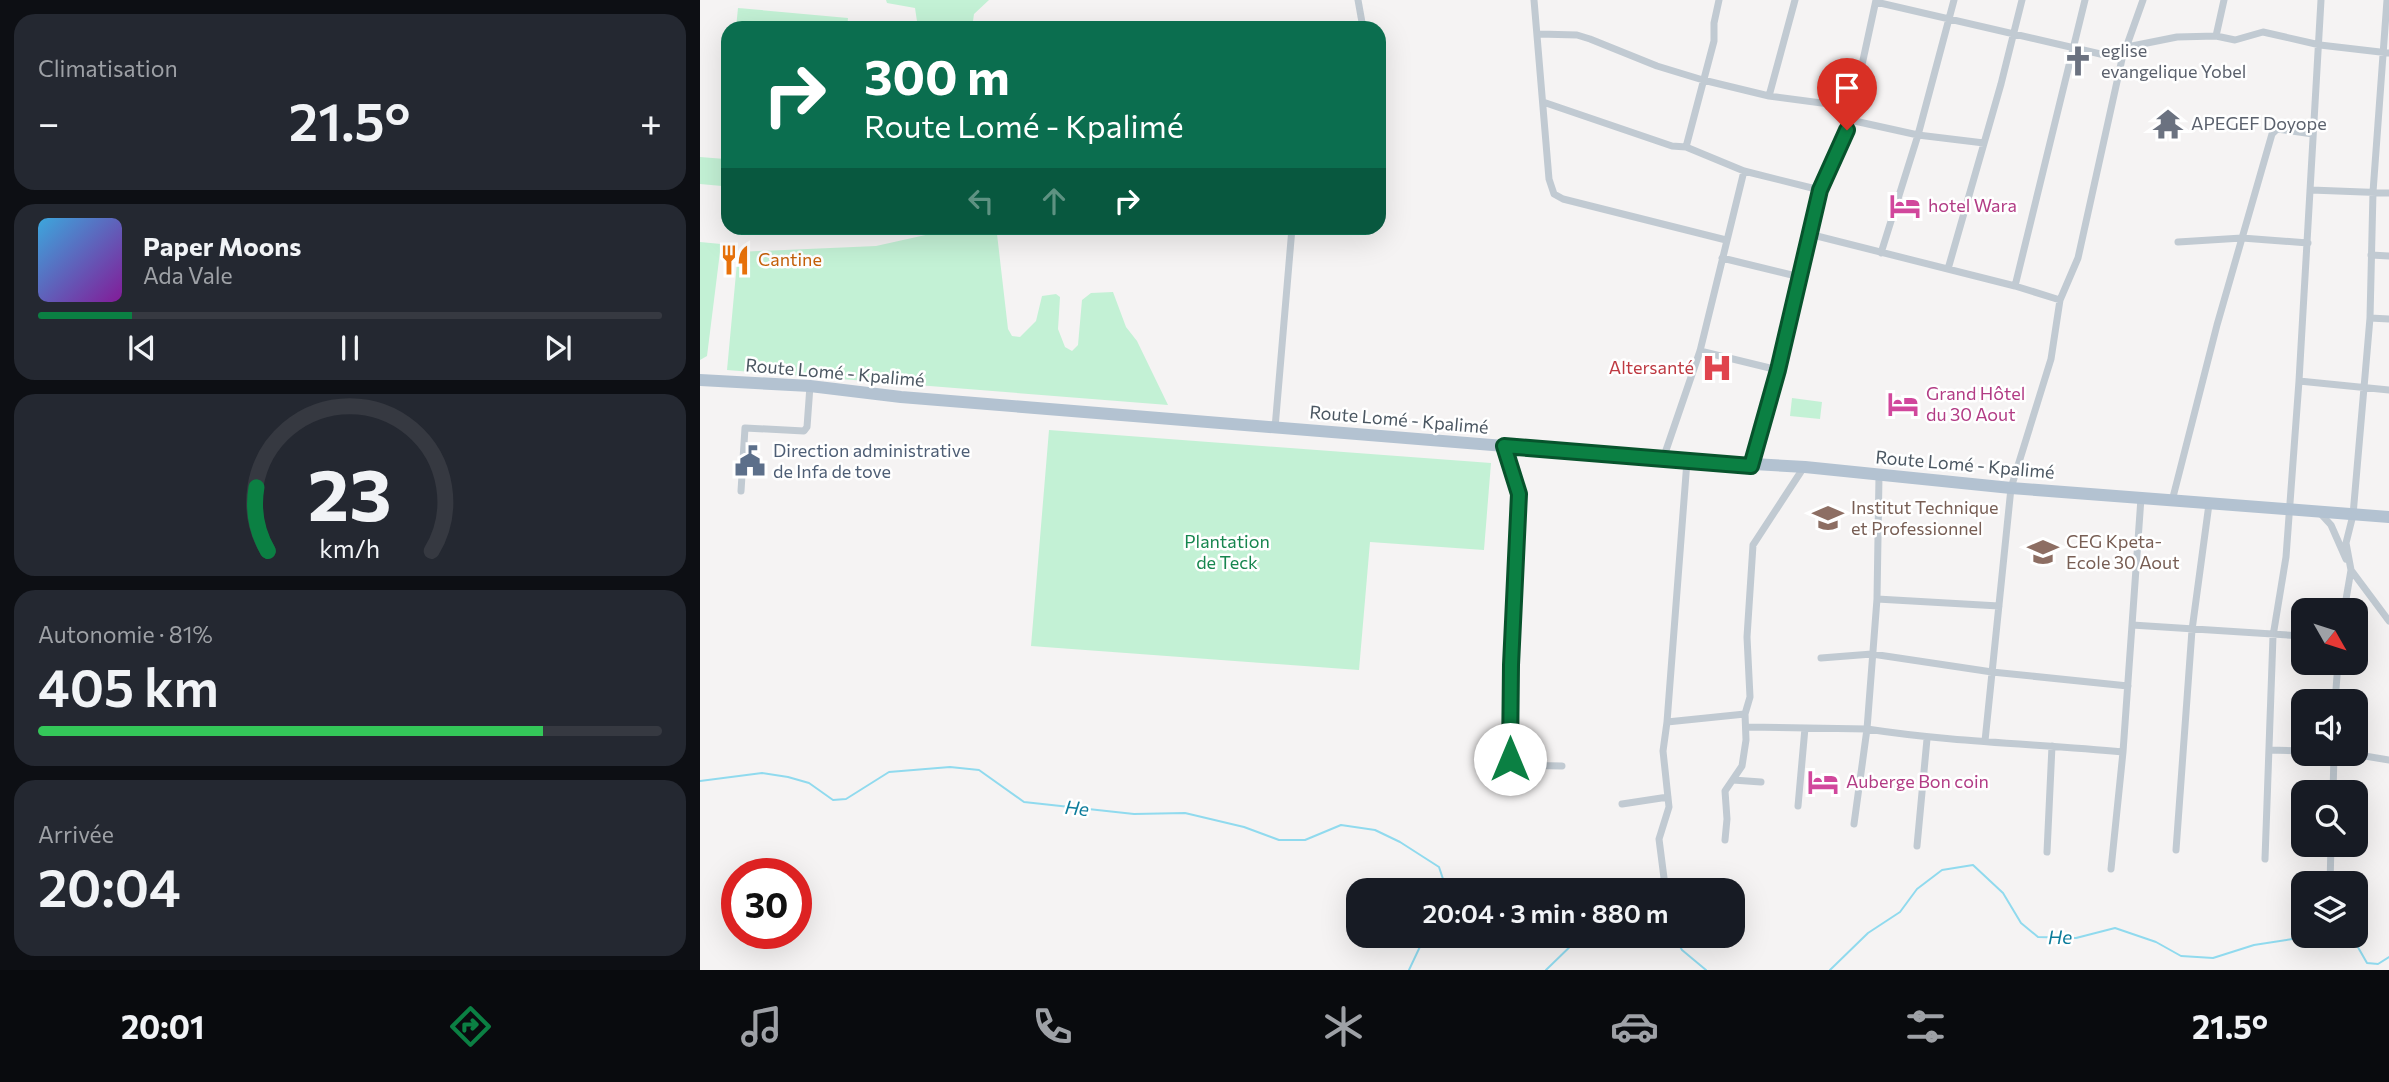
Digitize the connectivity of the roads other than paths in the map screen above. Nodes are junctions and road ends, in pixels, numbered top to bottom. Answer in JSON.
{"nodes":[{"id":1,"x":1358,"y":0,"type":"edge"},
{"id":2,"x":1534,"y":0,"type":"edge"},
{"id":3,"x":1796,"y":0,"type":"edge"},
{"id":4,"x":1954,"y":0,"type":"edge"},
{"id":5,"x":2022,"y":0,"type":"edge"},
{"id":6,"x":2085,"y":0,"type":"edge"},
{"id":7,"x":2143,"y":0,"type":"edge"},
{"id":8,"x":2224,"y":0,"type":"edge"},
{"id":9,"x":2321,"y":0,"type":"edge"},
{"id":10,"x":2387,"y":0,"type":"edge"},
{"id":11,"x":1716,"y":1,"type":"edge"},
{"id":12,"x":1876,"y":1,"type":"edge"},
{"id":13,"x":1949,"y":19,"type":"junction"},
{"id":14,"x":1362,"y":21,"type":"edge"},
{"id":15,"x":1539,"y":34,"type":"junction"},
{"id":16,"x":2013,"y":35,"type":"junction"},
{"id":17,"x":2216,"y":36,"type":"junction"},
{"id":18,"x":2320,"y":45,"type":"junction"},
{"id":19,"x":2127,"y":47,"type":"junction"},
{"id":20,"x":2072,"y":49,"type":"junction"},
{"id":21,"x":2386,"y":53,"type":"edge"},
{"id":22,"x":2122,"y":59,"type":"junction"},
{"id":23,"x":1703,"y":80,"type":"junction"},
{"id":24,"x":1769,"y":96,"type":"junction"},
{"id":25,"x":1543,"y":102,"type":"junction"},
{"id":26,"x":1852,"y":107,"type":"junction"},
{"id":27,"x":2379,"y":113,"type":"junction"},
{"id":28,"x":2389,"y":115,"type":"edge"},
{"id":29,"x":1850,"y":120,"type":"junction"},
{"id":30,"x":2313,"y":134,"type":"junction"},
{"id":31,"x":1918,"y":135,"type":"junction"},
{"id":32,"x":1984,"y":143,"type":"junction"},
{"id":33,"x":1686,"y":147,"type":"junction"},
{"id":34,"x":1744,"y":171,"type":"junction"},
{"id":35,"x":1820,"y":190,"type":"junction"},
{"id":36,"x":2311,"y":190,"type":"junction"},
{"id":37,"x":2373,"y":192,"type":"junction"},
{"id":38,"x":2389,"y":193,"type":"edge"},
{"id":39,"x":1809,"y":234,"type":"junction"},
{"id":40,"x":1291,"y":235,"type":"edge"},
{"id":41,"x":2242,"y":238,"type":"junction"},
{"id":42,"x":1726,"y":240,"type":"junction"},
{"id":43,"x":2178,"y":242,"type":"dead end"},
{"id":44,"x":2308,"y":243,"type":"junction"},
{"id":45,"x":1881,"y":253,"type":"junction"},
{"id":46,"x":2371,"y":255,"type":"junction"},
{"id":47,"x":2389,"y":256,"type":"edge"},
{"id":48,"x":1722,"y":258,"type":"junction"},
{"id":49,"x":1948,"y":269,"type":"junction"},
{"id":50,"x":1800,"y":277,"type":"junction"},
{"id":51,"x":2015,"y":286,"type":"junction"},
{"id":52,"x":2060,"y":300,"type":"junction"},
{"id":53,"x":2370,"y":318,"type":"junction"},
{"id":54,"x":2389,"y":318,"type":"edge"},
{"id":55,"x":1700,"y":351,"type":"junction"},
{"id":56,"x":1778,"y":370,"type":"junction"},
{"id":57,"x":700,"y":380,"type":"edge"},
{"id":58,"x":2299,"y":381,"type":"junction"},
{"id":59,"x":810,"y":386,"type":"junction"},
{"id":60,"x":2362,"y":389,"type":"junction"},
{"id":61,"x":2389,"y":390,"type":"edge"},
{"id":62,"x":1275,"y":428,"type":"junction"},
{"id":63,"x":1504,"y":446,"type":"junction"},
{"id":64,"x":1663,"y":460,"type":"junction"},
{"id":65,"x":1687,"y":461,"type":"junction"},
{"id":66,"x":1751,"y":466,"type":"junction"},
{"id":67,"x":1805,"y":467,"type":"junction"},
{"id":68,"x":1879,"y":476,"type":"junction"},
{"id":69,"x":2011,"y":488,"type":"junction"},
{"id":70,"x":741,"y":491,"type":"dead end"},
{"id":71,"x":2141,"y":498,"type":"junction"},
{"id":72,"x":2172,"y":501,"type":"junction"},
{"id":73,"x":2209,"y":504,"type":"junction"},
{"id":74,"x":2290,"y":509,"type":"junction"},
{"id":75,"x":2317,"y":511,"type":"junction"},
{"id":76,"x":2353,"y":515,"type":"junction"},
{"id":77,"x":2389,"y":517,"type":"edge"},
{"id":78,"x":2351,"y":569,"type":"junction"},
{"id":79,"x":2346,"y":598,"type":"edge"},
{"id":80,"x":1877,"y":599,"type":"junction"},
{"id":81,"x":1999,"y":606,"type":"junction"},
{"id":82,"x":2389,"y":621,"type":"edge"},
{"id":83,"x":2132,"y":625,"type":"junction"},
{"id":84,"x":2192,"y":630,"type":"junction"},
{"id":85,"x":2273,"y":636,"type":"junction"},
{"id":86,"x":2291,"y":636,"type":"edge"},
{"id":87,"x":1872,"y":654,"type":"junction"},
{"id":88,"x":1821,"y":658,"type":"dead end"},
{"id":89,"x":1992,"y":672,"type":"junction"},
{"id":90,"x":2128,"y":686,"type":"junction"},
{"id":91,"x":1745,"y":714,"type":"junction"},
{"id":92,"x":1667,"y":722,"type":"junction"},
{"id":93,"x":1746,"y":727,"type":"junction"},
{"id":94,"x":1805,"y":728,"type":"junction"},
{"id":95,"x":1867,"y":729,"type":"junction"},
{"id":96,"x":1927,"y":739,"type":"junction"},
{"id":97,"x":1985,"y":741,"type":"junction"},
{"id":98,"x":2052,"y":746,"type":"junction"},
{"id":99,"x":2269,"y":750,"type":"junction"},
{"id":100,"x":2291,"y":751,"type":"edge"},
{"id":101,"x":2123,"y":752,"type":"junction"},
{"id":102,"x":2368,"y":756,"type":"edge"},
{"id":103,"x":2389,"y":760,"type":"edge"},
{"id":104,"x":1562,"y":766,"type":"dead end"},
{"id":105,"x":1733,"y":780,"type":"junction"},
{"id":106,"x":1761,"y":782,"type":"dead end"},
{"id":107,"x":1668,"y":797,"type":"junction"},
{"id":108,"x":1622,"y":804,"type":"dead end"},
{"id":109,"x":1798,"y":806,"type":"dead end"},
{"id":110,"x":1854,"y":824,"type":"dead end"},
{"id":111,"x":1725,"y":841,"type":"dead end"},
{"id":112,"x":1917,"y":846,"type":"dead end"},
{"id":113,"x":2176,"y":849,"type":"dead end"},
{"id":114,"x":2047,"y":852,"type":"dead end"},
{"id":115,"x":2265,"y":859,"type":"dead end"},
{"id":116,"x":2111,"y":869,"type":"dead end"},
{"id":117,"x":1664,"y":878,"type":"dead end"}],
"edges":[{"from":1,"to":14,"type":"street"},
{"from":2,"to":15,"type":"street"},
{"from":3,"to":24,"type":"street"},
{"from":4,"to":13,"type":"street"},
{"from":5,"to":16,"type":"street"},
{"from":6,"to":20,"type":"street"},
{"from":7,"to":19,"type":"street"},
{"from":8,"to":17,"type":"street"},
{"from":9,"to":18,"type":"street"},
{"from":10,"to":21,"type":"street"},
{"from":11,"to":23,"type":"street"},
{"from":12,"to":13,"type":"street"},
{"from":12,"to":26,"type":"street"},
{"from":13,"to":16,"type":"street"},
{"from":13,"to":31,"type":"street"},
{"from":15,"to":23,"type":"street"},
{"from":15,"to":25,"type":"street"},
{"from":16,"to":20,"type":"street"},
{"from":16,"to":32,"type":"street"},
{"from":17,"to":18,"type":"street"},
{"from":17,"to":19,"type":"street"},
{"from":18,"to":21,"type":"street"},
{"from":18,"to":30,"type":"street"},
{"from":19,"to":22,"type":"street"},
{"from":20,"to":22,"type":"street"},
{"from":20,"to":51,"type":"street"},
{"from":21,"to":27,"type":"street"},
{"from":22,"to":52,"type":"street"},
{"from":23,"to":24,"type":"street"},
{"from":23,"to":33,"type":"street"},
{"from":24,"to":26,"type":"street"},
{"from":25,"to":33,"type":"street"},
{"from":25,"to":42,"type":"street"},
{"from":26,"to":29,"type":"street"},
{"from":27,"to":28,"type":"street"},
{"from":27,"to":37,"type":"street"},
{"from":29,"to":31,"type":"street"},
{"from":29,"to":35,"type":"street"},
{"from":30,"to":36,"type":"street"},
{"from":30,"to":41,"type":"street"},
{"from":31,"to":32,"type":"street"},
{"from":31,"to":45,"type":"street"},
{"from":32,"to":49,"type":"street"},
{"from":33,"to":34,"type":"street"},
{"from":34,"to":35,"type":"street"},
{"from":34,"to":42,"type":"street"},
{"from":35,"to":39,"type":"street"},
{"from":36,"to":37,"type":"street"},
{"from":36,"to":44,"type":"street"},
{"from":37,"to":38,"type":"street"},
{"from":37,"to":46,"type":"street"},
{"from":39,"to":45,"type":"street"},
{"from":39,"to":50,"type":"street"},
{"from":40,"to":62,"type":"street"},
{"from":41,"to":43,"type":"street"},
{"from":41,"to":44,"type":"street"},
{"from":41,"to":72,"type":"street"},
{"from":42,"to":48,"type":"street"},
{"from":44,"to":58,"type":"street"},
{"from":45,"to":49,"type":"street"},
{"from":46,"to":47,"type":"street"},
{"from":46,"to":53,"type":"street"},
{"from":48,"to":50,"type":"street"},
{"from":48,"to":55,"type":"street"},
{"from":49,"to":51,"type":"street"},
{"from":50,"to":56,"type":"street"},
{"from":51,"to":52,"type":"street"},
{"from":52,"to":69,"type":"street"},
{"from":53,"to":54,"type":"street"},
{"from":53,"to":60,"type":"street"},
{"from":55,"to":56,"type":"street"},
{"from":55,"to":64,"type":"street"},
{"from":56,"to":66,"type":"street"},
{"from":57,"to":59,"type":"main road","name":"Route Lomé - Kpalimé"},
{"from":58,"to":60,"type":"street"},
{"from":58,"to":74,"type":"street"},
{"from":59,"to":62,"type":"main road","name":"Route Lomé - Kpalimé"},
{"from":59,"to":70,"type":"street"},
{"from":60,"to":61,"type":"street"},
{"from":60,"to":76,"type":"street"},
{"from":62,"to":63,"type":"main road","name":"Route Lomé - Kpalimé"},
{"from":63,"to":64,"type":"main road","name":"Route Lomé - Kpalimé"},
{"from":63,"to":104,"type":"street"},
{"from":64,"to":65,"type":"main road","name":"Route Lomé - Kpalimé"},
{"from":65,"to":66,"type":"main road","name":"Route Lomé - Kpalimé"},
{"from":65,"to":92,"type":"street"},
{"from":66,"to":67,"type":"main road","name":"Route Lomé - Kpalimé"},
{"from":67,"to":68,"type":"main road","name":"Route Lomé - Kpalimé"},
{"from":67,"to":91,"type":"street"},
{"from":68,"to":69,"type":"main road","name":"Route Lomé - Kpalimé"},
{"from":68,"to":80,"type":"street"},
{"from":69,"to":71,"type":"main road","name":"Route Lomé - Kpalimé"},
{"from":69,"to":81,"type":"street"},
{"from":71,"to":72,"type":"main road","name":"Route Lomé - Kpalimé"},
{"from":71,"to":83,"type":"street"},
{"from":72,"to":73,"type":"main road","name":"Route Lomé - Kpalimé"},
{"from":73,"to":74,"type":"main road","name":"Route Lomé - Kpalimé"},
{"from":73,"to":84,"type":"street"},
{"from":74,"to":75,"type":"main road","name":"Route Lomé - Kpalimé"},
{"from":74,"to":85,"type":"street"},
{"from":75,"to":76,"type":"main road","name":"Route Lomé - Kpalimé"},
{"from":75,"to":78,"type":"street"},
{"from":76,"to":77,"type":"main road","name":"Route Lomé - Kpalimé"},
{"from":76,"to":78,"type":"street"},
{"from":78,"to":79,"type":"street"},
{"from":78,"to":82,"type":"street"},
{"from":80,"to":81,"type":"street"},
{"from":80,"to":87,"type":"street"},
{"from":81,"to":89,"type":"street"},
{"from":83,"to":84,"type":"street"},
{"from":83,"to":90,"type":"street"},
{"from":84,"to":85,"type":"street"},
{"from":84,"to":113,"type":"street"},
{"from":85,"to":86,"type":"street"},
{"from":85,"to":99,"type":"street"},
{"from":87,"to":88,"type":"street"},
{"from":87,"to":89,"type":"street"},
{"from":87,"to":95,"type":"street"},
{"from":89,"to":90,"type":"street"},
{"from":89,"to":97,"type":"street"},
{"from":90,"to":101,"type":"street"},
{"from":91,"to":92,"type":"street"},
{"from":91,"to":93,"type":"street"},
{"from":92,"to":107,"type":"street"},
{"from":93,"to":94,"type":"street"},
{"from":93,"to":105,"type":"street"},
{"from":94,"to":95,"type":"street"},
{"from":94,"to":109,"type":"street"},
{"from":95,"to":96,"type":"street"},
{"from":95,"to":110,"type":"street"},
{"from":96,"to":97,"type":"street"},
{"from":96,"to":112,"type":"street"},
{"from":97,"to":98,"type":"street"},
{"from":98,"to":101,"type":"street"},
{"from":98,"to":114,"type":"street"},
{"from":99,"to":100,"type":"street"},
{"from":99,"to":115,"type":"street"},
{"from":101,"to":116,"type":"street"},
{"from":102,"to":103,"type":"street"},
{"from":105,"to":106,"type":"street"},
{"from":105,"to":111,"type":"street"},
{"from":107,"to":108,"type":"street"},
{"from":107,"to":117,"type":"street"}]}
